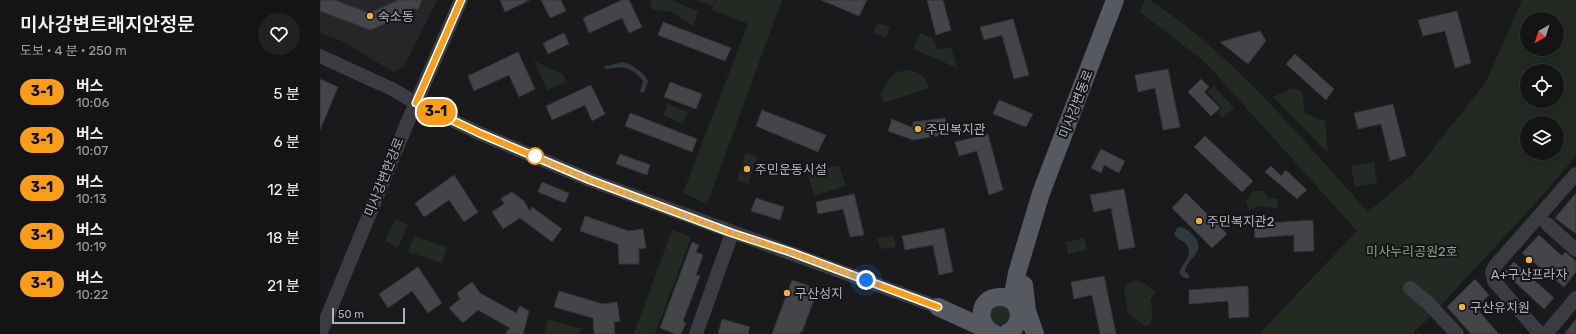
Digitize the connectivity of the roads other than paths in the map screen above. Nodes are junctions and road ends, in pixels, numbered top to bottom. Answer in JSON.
{"nodes":[{"id":1,"x":461,"y":0,"type":"edge"},
{"id":2,"x":1115,"y":0,"type":"edge"},
{"id":3,"x":320,"y":56,"type":"edge"},
{"id":4,"x":416,"y":103,"type":"junction"},
{"id":5,"x":1576,"y":174,"type":"edge"},
{"id":6,"x":1037,"y":207,"type":"junction"},
{"id":7,"x":1547,"y":224,"type":"dead end"},
{"id":8,"x":732,"y":233,"type":"junction"},
{"id":9,"x":1576,"y":250,"type":"edge"},
{"id":10,"x":1410,"y":288,"type":"dead end"},
{"id":11,"x":1576,"y":298,"type":"edge"},
{"id":12,"x":988,"y":302,"type":"junction"},
{"id":13,"x":1016,"y":304,"type":"junction"},
{"id":14,"x":938,"y":307,"type":"junction"},
{"id":15,"x":1016,"y":330,"type":"edge"},
{"id":16,"x":991,"y":331,"type":"edge"},
{"id":17,"x":320,"y":334,"type":"edge"},
{"id":18,"x":696,"y":334,"type":"edge"},
{"id":19,"x":1035,"y":334,"type":"edge"},
{"id":20,"x":1457,"y":334,"type":"edge"},
{"id":21,"x":1540,"y":334,"type":"edge"},
{"id":22,"x":1546,"y":334,"type":"edge"}],
"edges":[{"from":1,"to":4,"type":"street","name":"미사강변한강로"},
{"from":2,"to":6,"type":"main road","name":"미사강변동로"},
{"from":3,"to":4,"type":"street"},
{"from":4,"to":8,"type":"street"},
{"from":4,"to":17,"type":"street","name":"미사강변한강로"},
{"from":5,"to":21,"type":"street"},
{"from":6,"to":12,"type":"main road"},
{"from":6,"to":13,"type":"main road"},
{"from":6,"to":19,"type":"main road"},
{"from":7,"to":9,"type":"street"},
{"from":8,"to":14,"type":"street"},
{"from":8,"to":18,"type":"street"},
{"from":10,"to":20,"type":"street"},
{"from":11,"to":22,"type":"street"},
{"from":12,"to":13,"type":"main road"},
{"from":12,"to":14,"type":"main road"},
{"from":12,"to":16,"type":"main road"},
{"from":13,"to":15,"type":"main road"},
{"from":14,"to":16,"type":"main road"}]}
